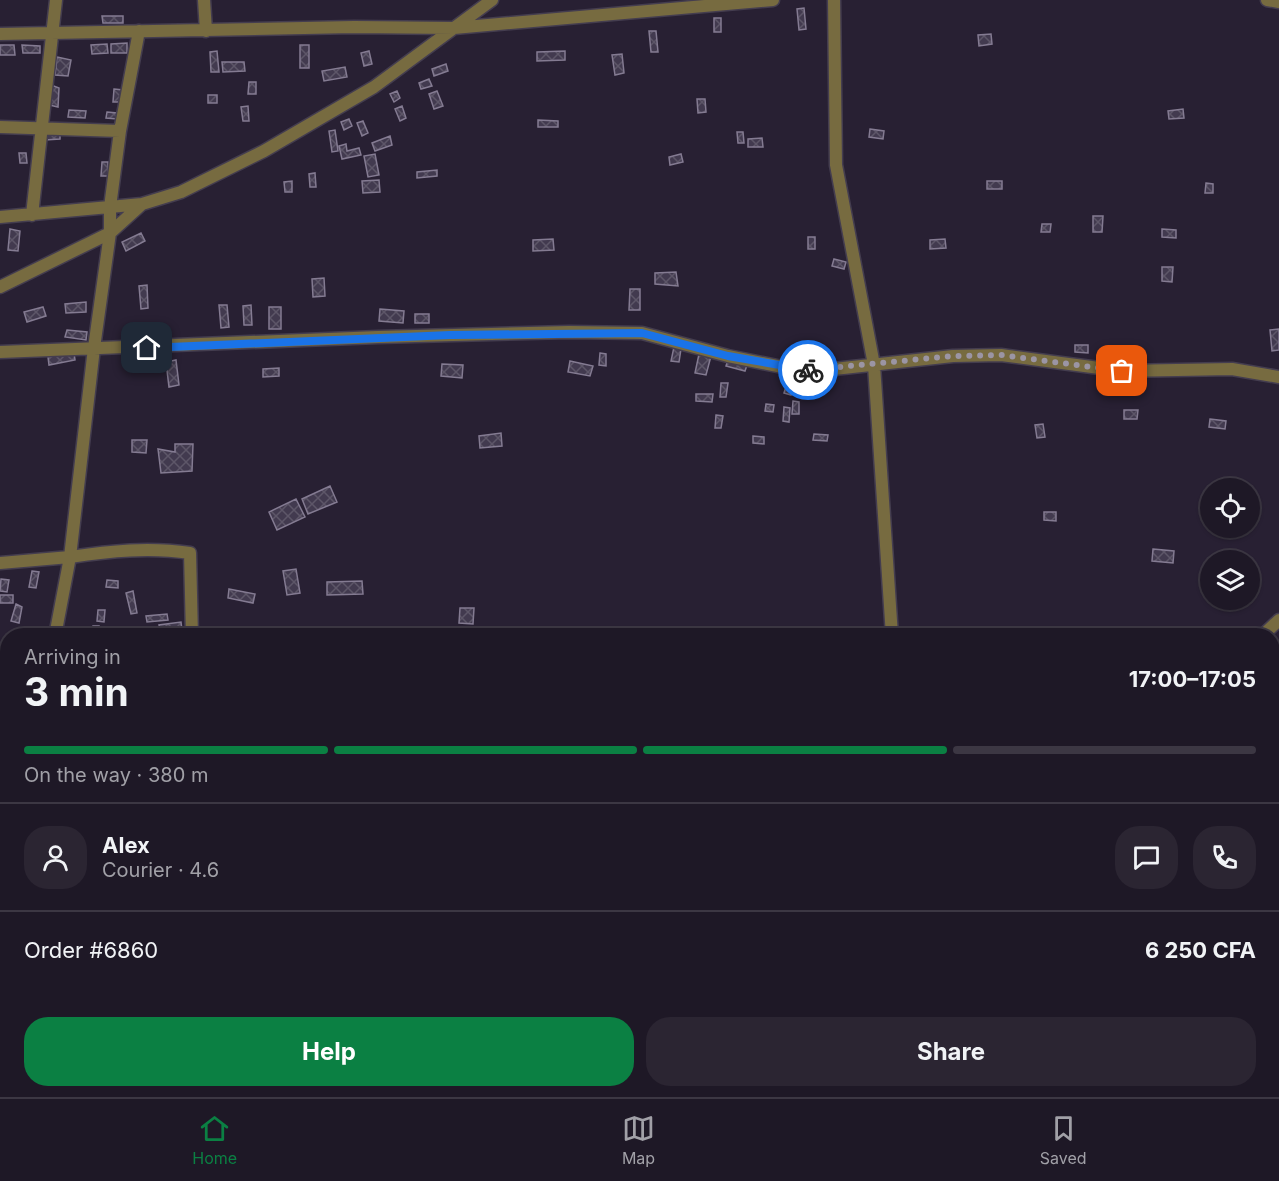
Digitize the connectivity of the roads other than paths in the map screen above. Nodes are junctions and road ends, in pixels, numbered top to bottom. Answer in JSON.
{"nodes":[{"id":1,"x":56,"y":0,"type":"edge"},
{"id":2,"x":204,"y":0,"type":"edge"},
{"id":3,"x":492,"y":0,"type":"edge"},
{"id":4,"x":773,"y":0,"type":"edge"},
{"id":5,"x":834,"y":0,"type":"edge"},
{"id":6,"x":1267,"y":0,"type":"edge"},
{"id":7,"x":1279,"y":2,"type":"edge"},
{"id":8,"x":454,"y":28,"type":"junction"},
{"id":9,"x":139,"y":31,"type":"junction"},
{"id":10,"x":206,"y":31,"type":"junction"},
{"id":11,"x":51,"y":32,"type":"junction"},
{"id":12,"x":0,"y":34,"type":"edge"},
{"id":13,"x":41,"y":126,"type":"junction"},
{"id":14,"x":0,"y":127,"type":"edge"},
{"id":15,"x":120,"y":131,"type":"junction"},
{"id":16,"x":142,"y":204,"type":"junction"},
{"id":17,"x":110,"y":207,"type":"junction"},
{"id":18,"x":33,"y":215,"type":"junction"},
{"id":19,"x":0,"y":217,"type":"edge"},
{"id":20,"x":110,"y":233,"type":"junction"},
{"id":21,"x":0,"y":287,"type":"edge"},
{"id":22,"x":94,"y":348,"type":"junction"},
{"id":23,"x":0,"y":352,"type":"edge"},
{"id":24,"x":874,"y":365,"type":"junction"},
{"id":25,"x":1279,"y":377,"type":"edge"},
{"id":26,"x":70,"y":557,"type":"junction"},
{"id":27,"x":0,"y":563,"type":"edge"},
{"id":28,"x":57,"y":628,"type":"edge"},
{"id":29,"x":192,"y":628,"type":"edge"},
{"id":30,"x":891,"y":628,"type":"edge"}],
"edges":[{"from":1,"to":11,"type":"street"},
{"from":2,"to":10,"type":"street"},
{"from":3,"to":8,"type":"street"},
{"from":4,"to":8,"type":"street"},
{"from":5,"to":24,"type":"street"},
{"from":6,"to":7,"type":"street"},
{"from":8,"to":10,"type":"street"},
{"from":8,"to":16,"type":"street"},
{"from":9,"to":10,"type":"street"},
{"from":9,"to":11,"type":"street"},
{"from":9,"to":15,"type":"street"},
{"from":11,"to":12,"type":"street"},
{"from":11,"to":13,"type":"street"},
{"from":13,"to":14,"type":"street"},
{"from":13,"to":15,"type":"street"},
{"from":13,"to":18,"type":"street"},
{"from":15,"to":17,"type":"street"},
{"from":16,"to":17,"type":"street"},
{"from":16,"to":20,"type":"street"},
{"from":17,"to":18,"type":"street"},
{"from":17,"to":20,"type":"street"},
{"from":18,"to":19,"type":"street"},
{"from":20,"to":21,"type":"street"},
{"from":20,"to":22,"type":"street"},
{"from":22,"to":23,"type":"street"},
{"from":22,"to":24,"type":"street"},
{"from":22,"to":26,"type":"street"},
{"from":24,"to":25,"type":"street"},
{"from":24,"to":30,"type":"street"},
{"from":26,"to":27,"type":"street"},
{"from":26,"to":28,"type":"street"},
{"from":26,"to":29,"type":"street"}]}
